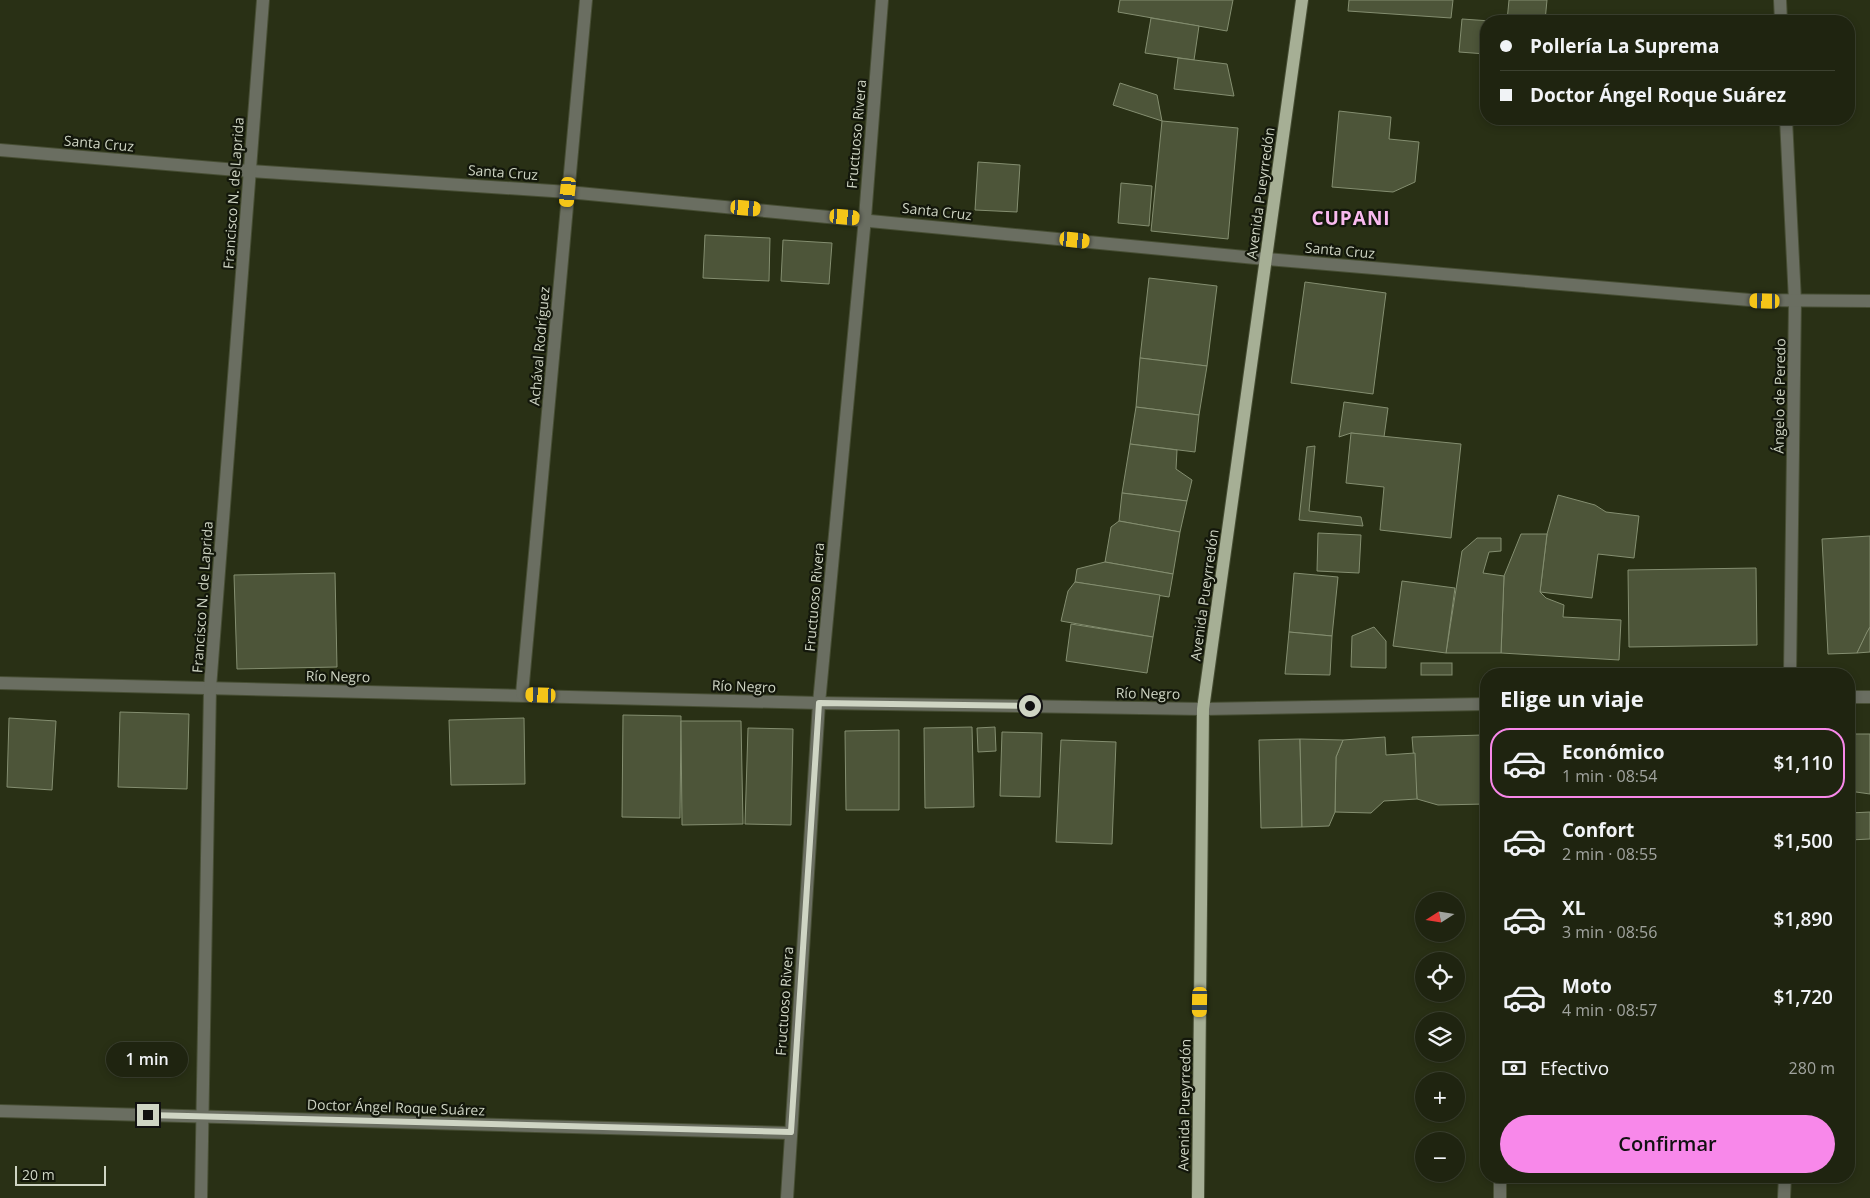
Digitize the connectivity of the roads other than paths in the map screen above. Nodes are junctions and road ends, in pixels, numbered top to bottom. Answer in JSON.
{"nodes":[{"id":1,"x":263,"y":0,"type":"edge"},
{"id":2,"x":586,"y":0,"type":"edge"},
{"id":3,"x":882,"y":0,"type":"edge"},
{"id":4,"x":1302,"y":0,"type":"edge"},
{"id":5,"x":1780,"y":0,"type":"edge"},
{"id":6,"x":1781,"y":15,"type":"edge"},
{"id":7,"x":1786,"y":125,"type":"edge"},
{"id":8,"x":0,"y":150,"type":"edge"},
{"id":9,"x":249,"y":171,"type":"junction"},
{"id":10,"x":568,"y":192,"type":"junction"},
{"id":11,"x":865,"y":218,"type":"junction"},
{"id":12,"x":1266,"y":259,"type":"junction"},
{"id":13,"x":1870,"y":301,"type":"edge"},
{"id":14,"x":1795,"y":302,"type":"junction"},
{"id":15,"x":1790,"y":668,"type":"edge"},
{"id":16,"x":0,"y":683,"type":"edge"},
{"id":17,"x":210,"y":688,"type":"junction"},
{"id":18,"x":522,"y":694,"type":"junction"},
{"id":19,"x":1855,"y":697,"type":"edge"},
{"id":20,"x":1870,"y":697,"type":"edge"},
{"id":21,"x":819,"y":703,"type":"junction"},
{"id":22,"x":1480,"y":704,"type":"edge"},
{"id":23,"x":1203,"y":709,"type":"junction"},
{"id":24,"x":0,"y":1110,"type":"edge"},
{"id":25,"x":203,"y":1116,"type":"junction"},
{"id":26,"x":791,"y":1132,"type":"junction"},
{"id":27,"x":1500,"y":1183,"type":"edge"},
{"id":28,"x":1785,"y":1183,"type":"edge"},
{"id":29,"x":201,"y":1198,"type":"edge"},
{"id":30,"x":787,"y":1198,"type":"edge"},
{"id":31,"x":1198,"y":1198,"type":"edge"},
{"id":32,"x":1500,"y":1198,"type":"edge"},
{"id":33,"x":1784,"y":1198,"type":"edge"}],
"edges":[{"from":1,"to":9,"type":"street","name":"Francisco N. de Laprida"},
{"from":2,"to":10,"type":"street","name":"Achával Rodríguez"},
{"from":3,"to":11,"type":"street","name":"Fructuoso Rivera"},
{"from":4,"to":12,"type":"main road","name":"Avenida Pueyrredón"},
{"from":5,"to":6,"type":"street"},
{"from":7,"to":14,"type":"street","name":"Ángelo de Peredo"},
{"from":8,"to":9,"type":"street","name":"Santa Cruz"},
{"from":9,"to":10,"type":"street","name":"Santa Cruz"},
{"from":9,"to":17,"type":"street","name":"Francisco N. de Laprida"},
{"from":10,"to":11,"type":"street","name":"Santa Cruz"},
{"from":10,"to":18,"type":"street","name":"Achával Rodríguez"},
{"from":11,"to":12,"type":"street","name":"Santa Cruz"},
{"from":11,"to":21,"type":"street","name":"Fructuoso Rivera"},
{"from":12,"to":14,"type":"street","name":"Santa Cruz"},
{"from":12,"to":23,"type":"main road","name":"Avenida Pueyrredón"},
{"from":13,"to":14,"type":"street","name":"Santa Cruz"},
{"from":14,"to":15,"type":"street","name":"Ángelo de Peredo"},
{"from":16,"to":17,"type":"street","name":"Río Negro"},
{"from":17,"to":18,"type":"street","name":"Río Negro"},
{"from":17,"to":25,"type":"street","name":"Francisco N. de Laprida"},
{"from":18,"to":21,"type":"street","name":"Río Negro"},
{"from":19,"to":20,"type":"street"},
{"from":21,"to":23,"type":"street","name":"Río Negro"},
{"from":21,"to":26,"type":"street","name":"Fructuoso Rivera"},
{"from":22,"to":23,"type":"street","name":"Río Negro"},
{"from":23,"to":31,"type":"main road","name":"Avenida Pueyrredón"},
{"from":24,"to":25,"type":"street","name":"Doctor Ángel Roque Suárez"},
{"from":25,"to":26,"type":"street","name":"Doctor Ángel Roque Suárez"},
{"from":25,"to":29,"type":"street","name":"Francisco N. de Laprida"},
{"from":26,"to":30,"type":"street","name":"Fructuoso Rivera"},
{"from":27,"to":32,"type":"street"},
{"from":28,"to":33,"type":"street"}]}
